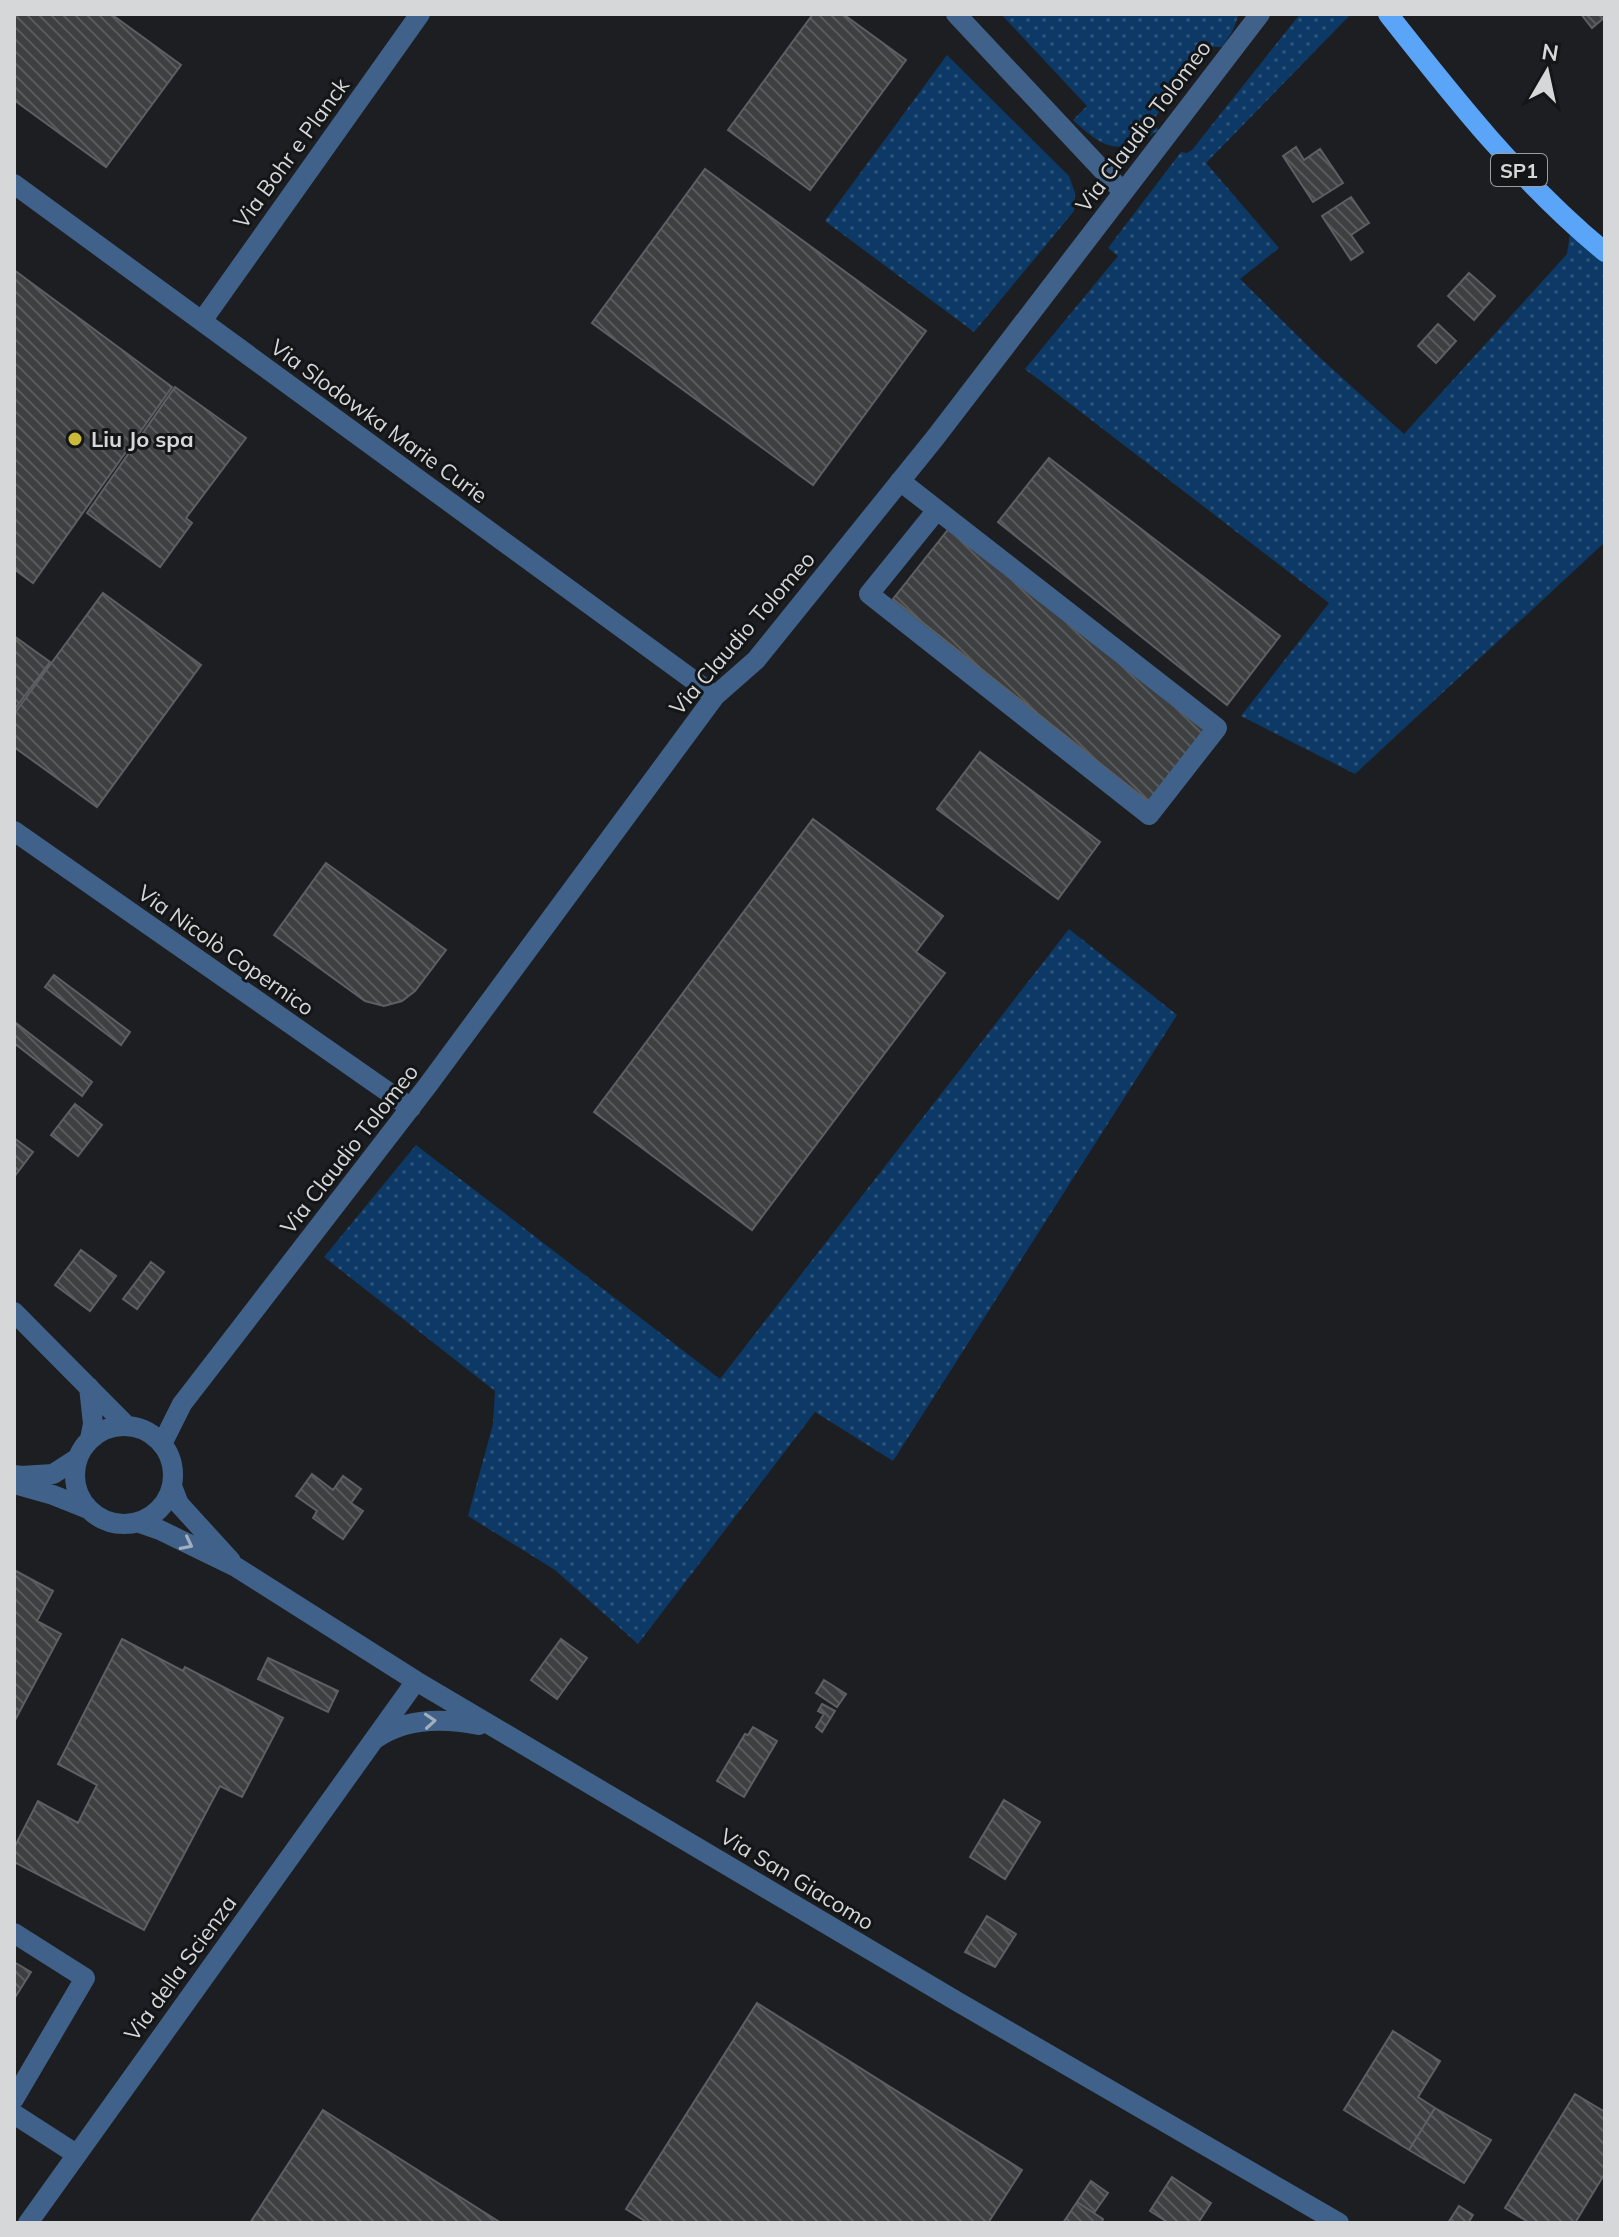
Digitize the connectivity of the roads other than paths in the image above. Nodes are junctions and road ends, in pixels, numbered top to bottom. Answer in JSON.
{"nodes":[{"id":1,"x":420,"y":14,"type":"edge"},
{"id":2,"x":956,"y":14,"type":"edge"},
{"id":3,"x":1259,"y":14,"type":"edge"},
{"id":4,"x":1388,"y":14,"type":"edge"},
{"id":5,"x":14,"y":184,"type":"edge"},
{"id":6,"x":1123,"y":192,"type":"junction"},
{"id":7,"x":1605,"y":252,"type":"edge"},
{"id":8,"x":202,"y":321,"type":"junction"},
{"id":9,"x":900,"y":481,"type":"junction"},
{"id":10,"x":937,"y":510,"type":"junction"},
{"id":11,"x":715,"y":696,"type":"junction"},
{"id":12,"x":14,"y":831,"type":"edge"},
{"id":13,"x":411,"y":1108,"type":"junction"},
{"id":14,"x":14,"y":1312,"type":"edge"},
{"id":15,"x":89,"y":1387,"type":"junction"},
{"id":16,"x":182,"y":1404,"type":"junction"},
{"id":17,"x":132,"y":1427,"type":"junction"},
{"id":18,"x":90,"y":1439,"type":"junction"},
{"id":19,"x":162,"y":1444,"type":"junction"},
{"id":20,"x":78,"y":1458,"type":"junction"},
{"id":21,"x":14,"y":1475,"type":"edge"},
{"id":22,"x":14,"y":1484,"type":"edge"},
{"id":23,"x":172,"y":1486,"type":"junction"},
{"id":24,"x":88,"y":1509,"type":"junction"},
{"id":25,"x":137,"y":1522,"type":"junction"},
{"id":26,"x":236,"y":1567,"type":"junction"},
{"id":27,"x":416,"y":1681,"type":"junction"},
{"id":28,"x":493,"y":1727,"type":"junction"},
{"id":29,"x":372,"y":1742,"type":"junction"},
{"id":30,"x":14,"y":1933,"type":"edge"},
{"id":31,"x":14,"y":2099,"type":"edge"},
{"id":32,"x":14,"y":2114,"type":"edge"},
{"id":33,"x":76,"y":2154,"type":"junction"},
{"id":34,"x":28,"y":2223,"type":"edge"},
{"id":35,"x":1339,"y":2223,"type":"edge"}],
"edges":[{"from":1,"to":8,"type":"street","name":"Via Bohr e Planck"},
{"from":2,"to":6,"type":"street"},
{"from":3,"to":6,"type":"street","name":"Via Claudio Tolomeo"},
{"from":4,"to":7,"type":"main road","number":"SP1"},
{"from":5,"to":8,"type":"street","name":"Via Slodowka Marie Curie"},
{"from":6,"to":9,"type":"street","name":"Via Claudio Tolomeo"},
{"from":8,"to":11,"type":"street","name":"Via Slodowka Marie Curie"},
{"from":9,"to":10,"type":"street"},
{"from":9,"to":11,"type":"street","name":"Via Claudio Tolomeo"},
{"from":10,"to":10,"type":"street"},
{"from":11,"to":13,"type":"street","name":"Via Claudio Tolomeo"},
{"from":12,"to":13,"type":"street","name":"Via Nicolò Copernico"},
{"from":13,"to":16,"type":"street","name":"Via Claudio Tolomeo"},
{"from":14,"to":15,"type":"street"},
{"from":15,"to":17,"type":"street"},
{"from":15,"to":18,"type":"street"},
{"from":16,"to":17,"type":"street","name":"Via Claudio Tolomeo"},
{"from":16,"to":19,"type":"street","name":"Via Claudio Tolomeo"},
{"from":17,"to":18,"type":"street"},
{"from":17,"to":19,"type":"street"},
{"from":18,"to":20,"type":"street"},
{"from":19,"to":23,"type":"street"},
{"from":20,"to":21,"type":"street"},
{"from":20,"to":24,"type":"street"},
{"from":22,"to":24,"type":"street"},
{"from":23,"to":25,"type":"street"},
{"from":23,"to":26,"type":"street","name":"Via San Giacomo"},
{"from":24,"to":25,"type":"street"},
{"from":25,"to":26,"type":"street","name":"Via San Giacomo","one_way":true},
{"from":26,"to":27,"type":"street","name":"Via San Giacomo"},
{"from":27,"to":28,"type":"street","name":"Via San Giacomo"},
{"from":27,"to":29,"type":"street","name":"Via della Scienza"},
{"from":29,"to":28,"type":"street","name":"Via della Scienza","one_way":true},
{"from":28,"to":35,"type":"street","name":"Via San Giacomo"},
{"from":29,"to":33,"type":"street","name":"Via della Scienza"},
{"from":30,"to":31,"type":"street"},
{"from":32,"to":33,"type":"street"},
{"from":33,"to":34,"type":"street","name":"Via della Scienza"}]}
